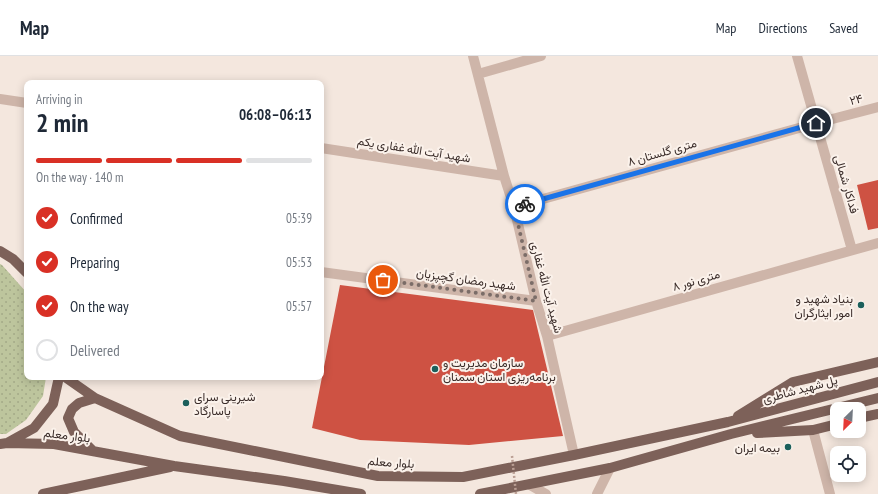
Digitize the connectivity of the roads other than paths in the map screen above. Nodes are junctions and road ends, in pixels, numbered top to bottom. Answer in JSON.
{"nodes":[{"id":1,"x":473,"y":56,"type":"edge"},
{"id":2,"x":541,"y":56,"type":"edge"},
{"id":3,"x":797,"y":56,"type":"edge"},
{"id":4,"x":478,"y":74,"type":"junction"},
{"id":5,"x":0,"y":99,"type":"edge"},
{"id":6,"x":24,"y":103,"type":"edge"},
{"id":7,"x":878,"y":107,"type":"edge"},
{"id":8,"x":816,"y":123,"type":"junction"},
{"id":9,"x":324,"y":148,"type":"edge"},
{"id":10,"x":504,"y":176,"type":"junction"},
{"id":11,"x":514,"y":207,"type":"junction"},
{"id":12,"x":878,"y":243,"type":"edge"},
{"id":13,"x":852,"y":250,"type":"junction"},
{"id":14,"x":0,"y":251,"type":"edge"},
{"id":15,"x":24,"y":270,"type":"edge"},
{"id":16,"x":324,"y":274,"type":"edge"},
{"id":17,"x":536,"y":301,"type":"junction"},
{"id":18,"x":547,"y":336,"type":"junction"},
{"id":19,"x":878,"y":362,"type":"edge"},
{"id":20,"x":58,"y":380,"type":"edge"},
{"id":21,"x":69,"y":380,"type":"edge"},
{"id":22,"x":878,"y":382,"type":"edge"},
{"id":23,"x":95,"y":398,"type":"junction"},
{"id":24,"x":878,"y":398,"type":"edge"},
{"id":25,"x":878,"y":414,"type":"edge"},
{"id":26,"x":866,"y":417,"type":"edge"},
{"id":27,"x":728,"y":422,"type":"junction"},
{"id":28,"x":830,"y":426,"type":"edge"},
{"id":29,"x":813,"y":430,"type":"junction"},
{"id":30,"x":731,"y":434,"type":"junction"},
{"id":31,"x":4,"y":444,"type":"edge"},
{"id":32,"x":93,"y":451,"type":"junction"},
{"id":33,"x":574,"y":455,"type":"junction"},
{"id":34,"x":174,"y":466,"type":"junction"},
{"id":35,"x":610,"y":468,"type":"junction"},
{"id":36,"x":530,"y":485,"type":"junction"},
{"id":37,"x":43,"y":494,"type":"edge"},
{"id":38,"x":361,"y":494,"type":"edge"},
{"id":39,"x":480,"y":494,"type":"edge"},
{"id":40,"x":546,"y":494,"type":"edge"},
{"id":41,"x":597,"y":494,"type":"edge"},
{"id":42,"x":830,"y":494,"type":"edge"}],
"edges":[{"from":1,"to":4,"type":"street","name":"شهید آیت الله غفاری"},
{"from":2,"to":4,"type":"street"},
{"from":3,"to":8,"type":"street","name":"فداکار شمالی"},
{"from":4,"to":10,"type":"street","name":"شهید آیت الله غفاری"},
{"from":5,"to":6,"type":"street"},
{"from":7,"to":8,"type":"street","name":"۲۴"},
{"from":8,"to":11,"type":"street","name":"۸ متری گلستان"},
{"from":8,"to":13,"type":"street","name":"فداکار شمالی"},
{"from":9,"to":10,"type":"street","name":"شهید آیت الله غفاری یکم"},
{"from":10,"to":11,"type":"street","name":"شهید آیت الله غفاری"},
{"from":11,"to":17,"type":"street","name":"شهید آیت الله غفاری"},
{"from":12,"to":13,"type":"street","name":"۸ متری نور"},
{"from":13,"to":18,"type":"street","name":"۸ متری نور"},
{"from":14,"to":15,"type":"main road"},
{"from":16,"to":17,"type":"street","name":"شهید رمضان گچپزیان"},
{"from":17,"to":18,"type":"street","name":"شهید آیت الله غفاری"},
{"from":18,"to":33,"type":"street","name":"شهید آیت الله غفاری"},
{"from":19,"to":27,"type":"main road"},
{"from":20,"to":31,"type":"main road"},
{"from":21,"to":23,"type":"main road","name":"بلوار معلم"},
{"from":22,"to":27,"type":"main road","name":"پل شهید شاطری"},
{"from":23,"to":32,"type":"main road"},
{"from":23,"to":33,"type":"main road","name":"بلوار معلم"},
{"from":24,"to":30,"type":"main road"},
{"from":25,"to":26,"type":"main road"},
{"from":27,"to":33,"type":"main road","name":"بلوار معلم"},
{"from":28,"to":29,"type":"main road"},
{"from":29,"to":30,"type":"main road"},
{"from":29,"to":42,"type":"street"},
{"from":30,"to":35,"type":"main road"},
{"from":31,"to":32,"type":"main road","name":"بلوار معلم"},
{"from":32,"to":34,"type":"main road","name":"بلوار معلم"},
{"from":34,"to":37,"type":"main road"},
{"from":34,"to":38,"type":"main road","name":"بلوار معلم"},
{"from":35,"to":36,"type":"main road"},
{"from":35,"to":41,"type":"street"},
{"from":36,"to":39,"type":"main road"},
{"from":36,"to":40,"type":"street"}]}
